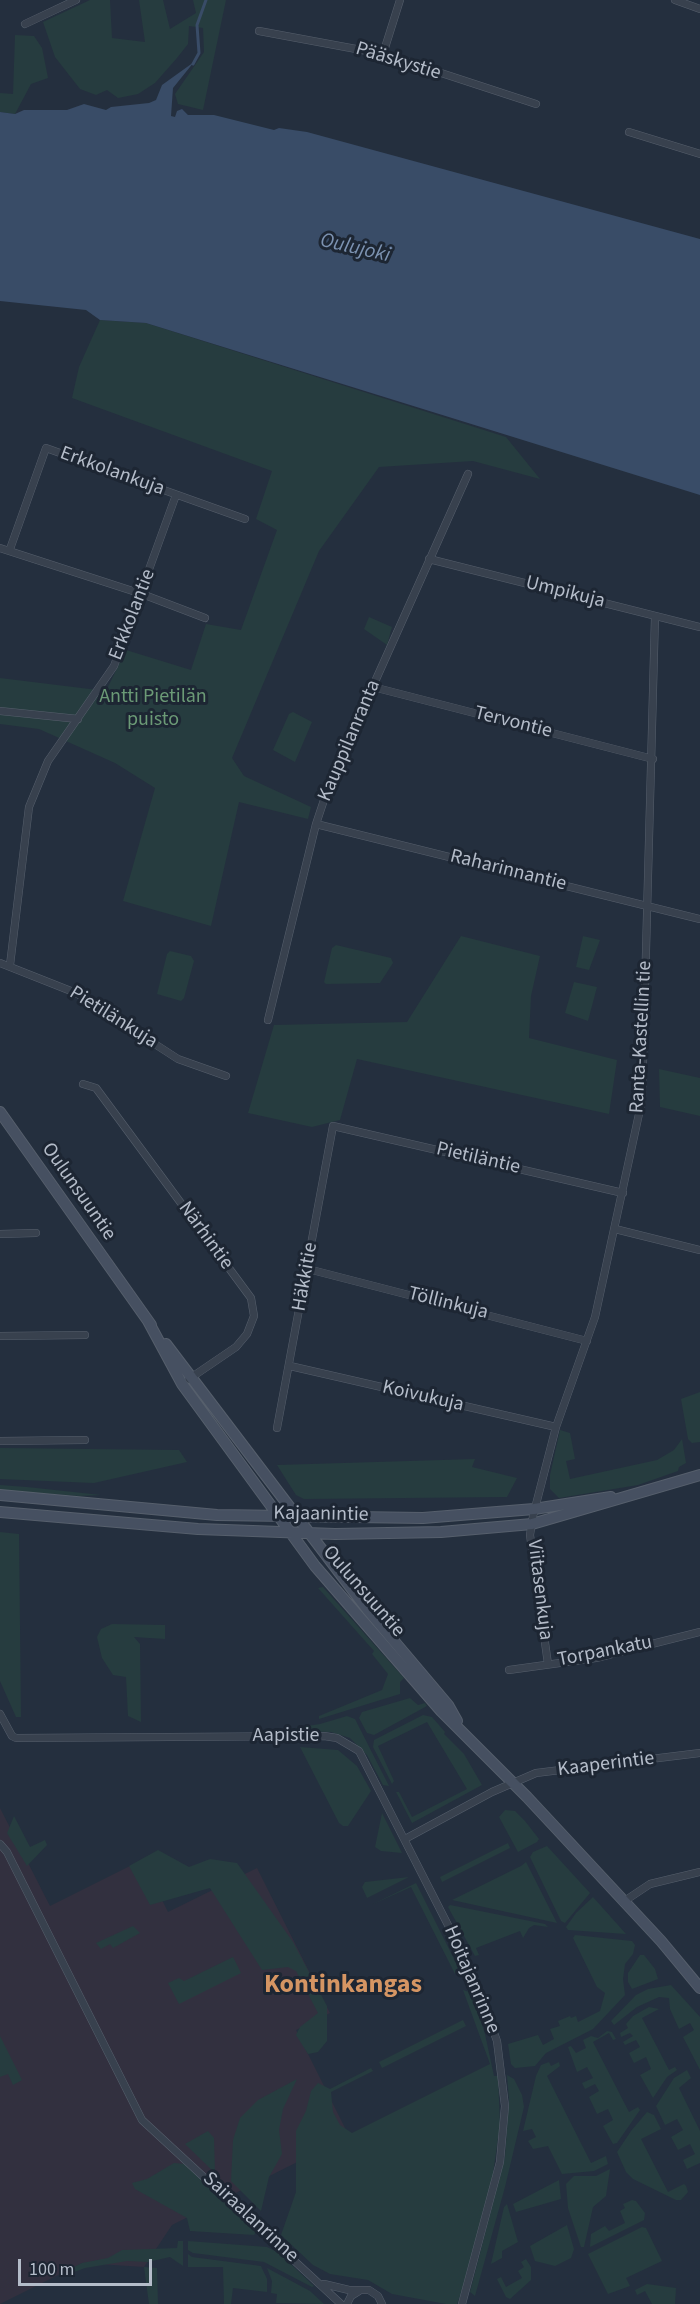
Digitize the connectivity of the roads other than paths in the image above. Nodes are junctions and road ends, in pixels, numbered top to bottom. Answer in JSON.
{"nodes":[{"id":1,"x":76,"y":0,"type":"edge"},
{"id":2,"x":400,"y":0,"type":"edge"},
{"id":3,"x":675,"y":0,"type":"edge"},
{"id":4,"x":700,"y":9,"type":"edge"},
{"id":5,"x":26,"y":24,"type":"dead end"},
{"id":6,"x":259,"y":31,"type":"dead end"},
{"id":7,"x":383,"y":54,"type":"junction"},
{"id":8,"x":536,"y":104,"type":"dead end"},
{"id":9,"x":629,"y":132,"type":"dead end"},
{"id":10,"x":700,"y":153,"type":"edge"},
{"id":11,"x":468,"y":474,"type":"dead end"},
{"id":12,"x":176,"y":495,"type":"junction"},
{"id":13,"x":245,"y":519,"type":"dead end"},
{"id":14,"x":0,"y":548,"type":"edge"},
{"id":15,"x":10,"y":549,"type":"junction"},
{"id":16,"x":429,"y":559,"type":"junction"},
{"id":17,"x":142,"y":594,"type":"junction"},
{"id":18,"x":655,"y":616,"type":"junction"},
{"id":19,"x":205,"y":618,"type":"dead end"},
{"id":20,"x":700,"y":627,"type":"edge"},
{"id":21,"x":374,"y":687,"type":"junction"},
{"id":22,"x":0,"y":711,"type":"edge"},
{"id":23,"x":78,"y":719,"type":"junction"},
{"id":24,"x":652,"y":759,"type":"junction"},
{"id":25,"x":316,"y":824,"type":"junction"},
{"id":26,"x":648,"y":906,"type":"junction"},
{"id":27,"x":700,"y":919,"type":"edge"},
{"id":28,"x":0,"y":963,"type":"edge"},
{"id":29,"x":10,"y":965,"type":"junction"},
{"id":30,"x":268,"y":1020,"type":"dead end"},
{"id":31,"x":226,"y":1076,"type":"dead end"},
{"id":32,"x":83,"y":1084,"type":"dead end"},
{"id":33,"x":0,"y":1112,"type":"edge"},
{"id":34,"x":333,"y":1126,"type":"joint"},
{"id":35,"x":623,"y":1193,"type":"junction"},
{"id":36,"x":615,"y":1229,"type":"junction"},
{"id":37,"x":36,"y":1233,"type":"dead end"},
{"id":38,"x":0,"y":1234,"type":"edge"},
{"id":39,"x":700,"y":1250,"type":"edge"},
{"id":40,"x":308,"y":1269,"type":"junction"},
{"id":41,"x":85,"y":1335,"type":"dead end"},
{"id":42,"x":0,"y":1336,"type":"edge"},
{"id":43,"x":587,"y":1341,"type":"junction"},
{"id":44,"x":290,"y":1366,"type":"junction"},
{"id":45,"x":187,"y":1381,"type":"junction"},
{"id":46,"x":556,"y":1427,"type":"junction"},
{"id":47,"x":277,"y":1428,"type":"dead end"},
{"id":48,"x":85,"y":1440,"type":"dead end"},
{"id":49,"x":0,"y":1441,"type":"edge"},
{"id":50,"x":700,"y":1475,"type":"edge"},
{"id":51,"x":0,"y":1495,"type":"edge"},
{"id":52,"x":0,"y":1512,"type":"edge"},
{"id":53,"x":533,"y":1516,"type":"junction"},
{"id":54,"x":278,"y":1517,"type":"junction"},
{"id":55,"x":297,"y":1517,"type":"junction"},
{"id":56,"x":290,"y":1533,"type":"junction"},
{"id":57,"x":310,"y":1534,"type":"junction"},
{"id":58,"x":700,"y":1632,"type":"edge"},
{"id":59,"x":548,"y":1664,"type":"junction"},
{"id":60,"x":509,"y":1670,"type":"dead end"},
{"id":61,"x":0,"y":1714,"type":"edge"},
{"id":62,"x":461,"y":1729,"type":"junction"},
{"id":63,"x":700,"y":1753,"type":"edge"},
{"id":64,"x":514,"y":1784,"type":"junction"},
{"id":65,"x":405,"y":1839,"type":"junction"},
{"id":66,"x":0,"y":1844,"type":"edge"},
{"id":67,"x":700,"y":1872,"type":"edge"},
{"id":68,"x":623,"y":1902,"type":"junction"},
{"id":69,"x":700,"y":1988,"type":"edge"},
{"id":70,"x":321,"y":2283,"type":"junction"},
{"id":71,"x":359,"y":2291,"type":"junction"},
{"id":72,"x":383,"y":2303,"type":"edge"},
{"id":73,"x":342,"y":2304,"type":"edge"},
{"id":74,"x":347,"y":2304,"type":"edge"},
{"id":75,"x":462,"y":2304,"type":"edge"}],
"edges":[{"from":1,"to":5,"type":"street"},
{"from":2,"to":7,"type":"street"},
{"from":3,"to":4,"type":"street"},
{"from":6,"to":7,"type":"street","name":"Pääskystie"},
{"from":7,"to":8,"type":"street","name":"Pääskystie"},
{"from":9,"to":10,"type":"street"},
{"from":11,"to":16,"type":"street","name":"Kauppilanranta"},
{"from":12,"to":13,"type":"street","name":"Erkkolankuja"},
{"from":12,"to":15,"type":"street","name":"Erkkolankuja"},
{"from":12,"to":17,"type":"street","name":"Erkkolantie"},
{"from":14,"to":15,"type":"street"},
{"from":15,"to":17,"type":"street"},
{"from":16,"to":18,"type":"street","name":"Umpikuja"},
{"from":16,"to":21,"type":"street","name":"Kauppilanranta"},
{"from":17,"to":19,"type":"street"},
{"from":17,"to":23,"type":"street","name":"Erkkolantie"},
{"from":18,"to":20,"type":"street","name":"Umpikuja"},
{"from":18,"to":24,"type":"street","name":"Ranta-Kastellin tie"},
{"from":21,"to":24,"type":"street","name":"Tervontie"},
{"from":21,"to":25,"type":"street","name":"Kauppilanranta"},
{"from":22,"to":23,"type":"street"},
{"from":23,"to":29,"type":"street","name":"Erkkolantie"},
{"from":24,"to":26,"type":"street","name":"Ranta-Kastellin tie"},
{"from":25,"to":26,"type":"street","name":"Raharinnantie"},
{"from":25,"to":30,"type":"street","name":"Kauppilanranta"},
{"from":26,"to":27,"type":"street","name":"Raharinnantie"},
{"from":26,"to":35,"type":"street","name":"Ranta-Kastellin tie"},
{"from":28,"to":29,"type":"street","name":"Pietilänkuja"},
{"from":29,"to":31,"type":"street","name":"Pietilänkuja"},
{"from":32,"to":45,"type":"street","name":"Närhintie"},
{"from":33,"to":45,"type":"main road","name":"Oulunsuuntie"},
{"from":34,"to":35,"type":"street","name":"Pietiläntie"},
{"from":34,"to":40,"type":"street","name":"Häkkitie"},
{"from":35,"to":36,"type":"street","name":"Ranta-Kastellin tie"},
{"from":36,"to":39,"type":"street"},
{"from":36,"to":43,"type":"street","name":"Ranta-Kastellin tie"},
{"from":37,"to":38,"type":"street"},
{"from":40,"to":43,"type":"street","name":"Töllinkuja"},
{"from":40,"to":44,"type":"street","name":"Häkkitie"},
{"from":41,"to":42,"type":"street"},
{"from":43,"to":46,"type":"street","name":"Ranta-Kastellin tie"},
{"from":44,"to":46,"type":"street","name":"Koivukuja"},
{"from":44,"to":47,"type":"street","name":"Häkkitie"},
{"from":45,"to":54,"type":"main road","name":"Oulunsuuntie"},
{"from":45,"to":55,"type":"main road","name":"Oulunsuuntie"},
{"from":46,"to":53,"type":"street","name":"Ranta-Kastellin tie"},
{"from":48,"to":49,"type":"street"},
{"from":50,"to":53,"type":"main road","name":"Kajaanintie"},
{"from":51,"to":54,"type":"main road","name":"Kajaanintie"},
{"from":52,"to":56,"type":"main road","name":"Kajaanintie"},
{"from":53,"to":55,"type":"main road","name":"Kajaanintie"},
{"from":53,"to":57,"type":"main road","name":"Kajaanintie"},
{"from":53,"to":59,"type":"street","name":"Viitasenkuja"},
{"from":54,"to":55,"type":"main road","name":"Kajaanintie"},
{"from":54,"to":56,"type":"main road","name":"Oulunsuuntie"},
{"from":55,"to":57,"type":"main road","name":"Oulunsuuntie"},
{"from":56,"to":57,"type":"main road","name":"Kajaanintie"},
{"from":56,"to":62,"type":"main road","name":"Oulunsuuntie"},
{"from":57,"to":62,"type":"main road","name":"Oulunsuuntie"},
{"from":58,"to":59,"type":"street","name":"Torpankatu"},
{"from":59,"to":60,"type":"street","name":"Torpankatu"},
{"from":61,"to":65,"type":"street","name":"Aapistie"},
{"from":62,"to":64,"type":"main road","name":"Oulunsuuntie"},
{"from":63,"to":64,"type":"street","name":"Kaaperintie"},
{"from":64,"to":65,"type":"street"},
{"from":64,"to":68,"type":"main road","name":"Oulunsuuntie"},
{"from":65,"to":75,"type":"street","name":"Hoitajanrinne"},
{"from":66,"to":70,"type":"street","name":"Sairaalanrinne"},
{"from":67,"to":68,"type":"street"},
{"from":68,"to":69,"type":"main road","name":"Oulunsuuntie"},
{"from":70,"to":71,"type":"street"},
{"from":70,"to":73,"type":"street","name":"Sairaalanrinne"},
{"from":71,"to":72,"type":"street"},
{"from":71,"to":74,"type":"street"}]}
